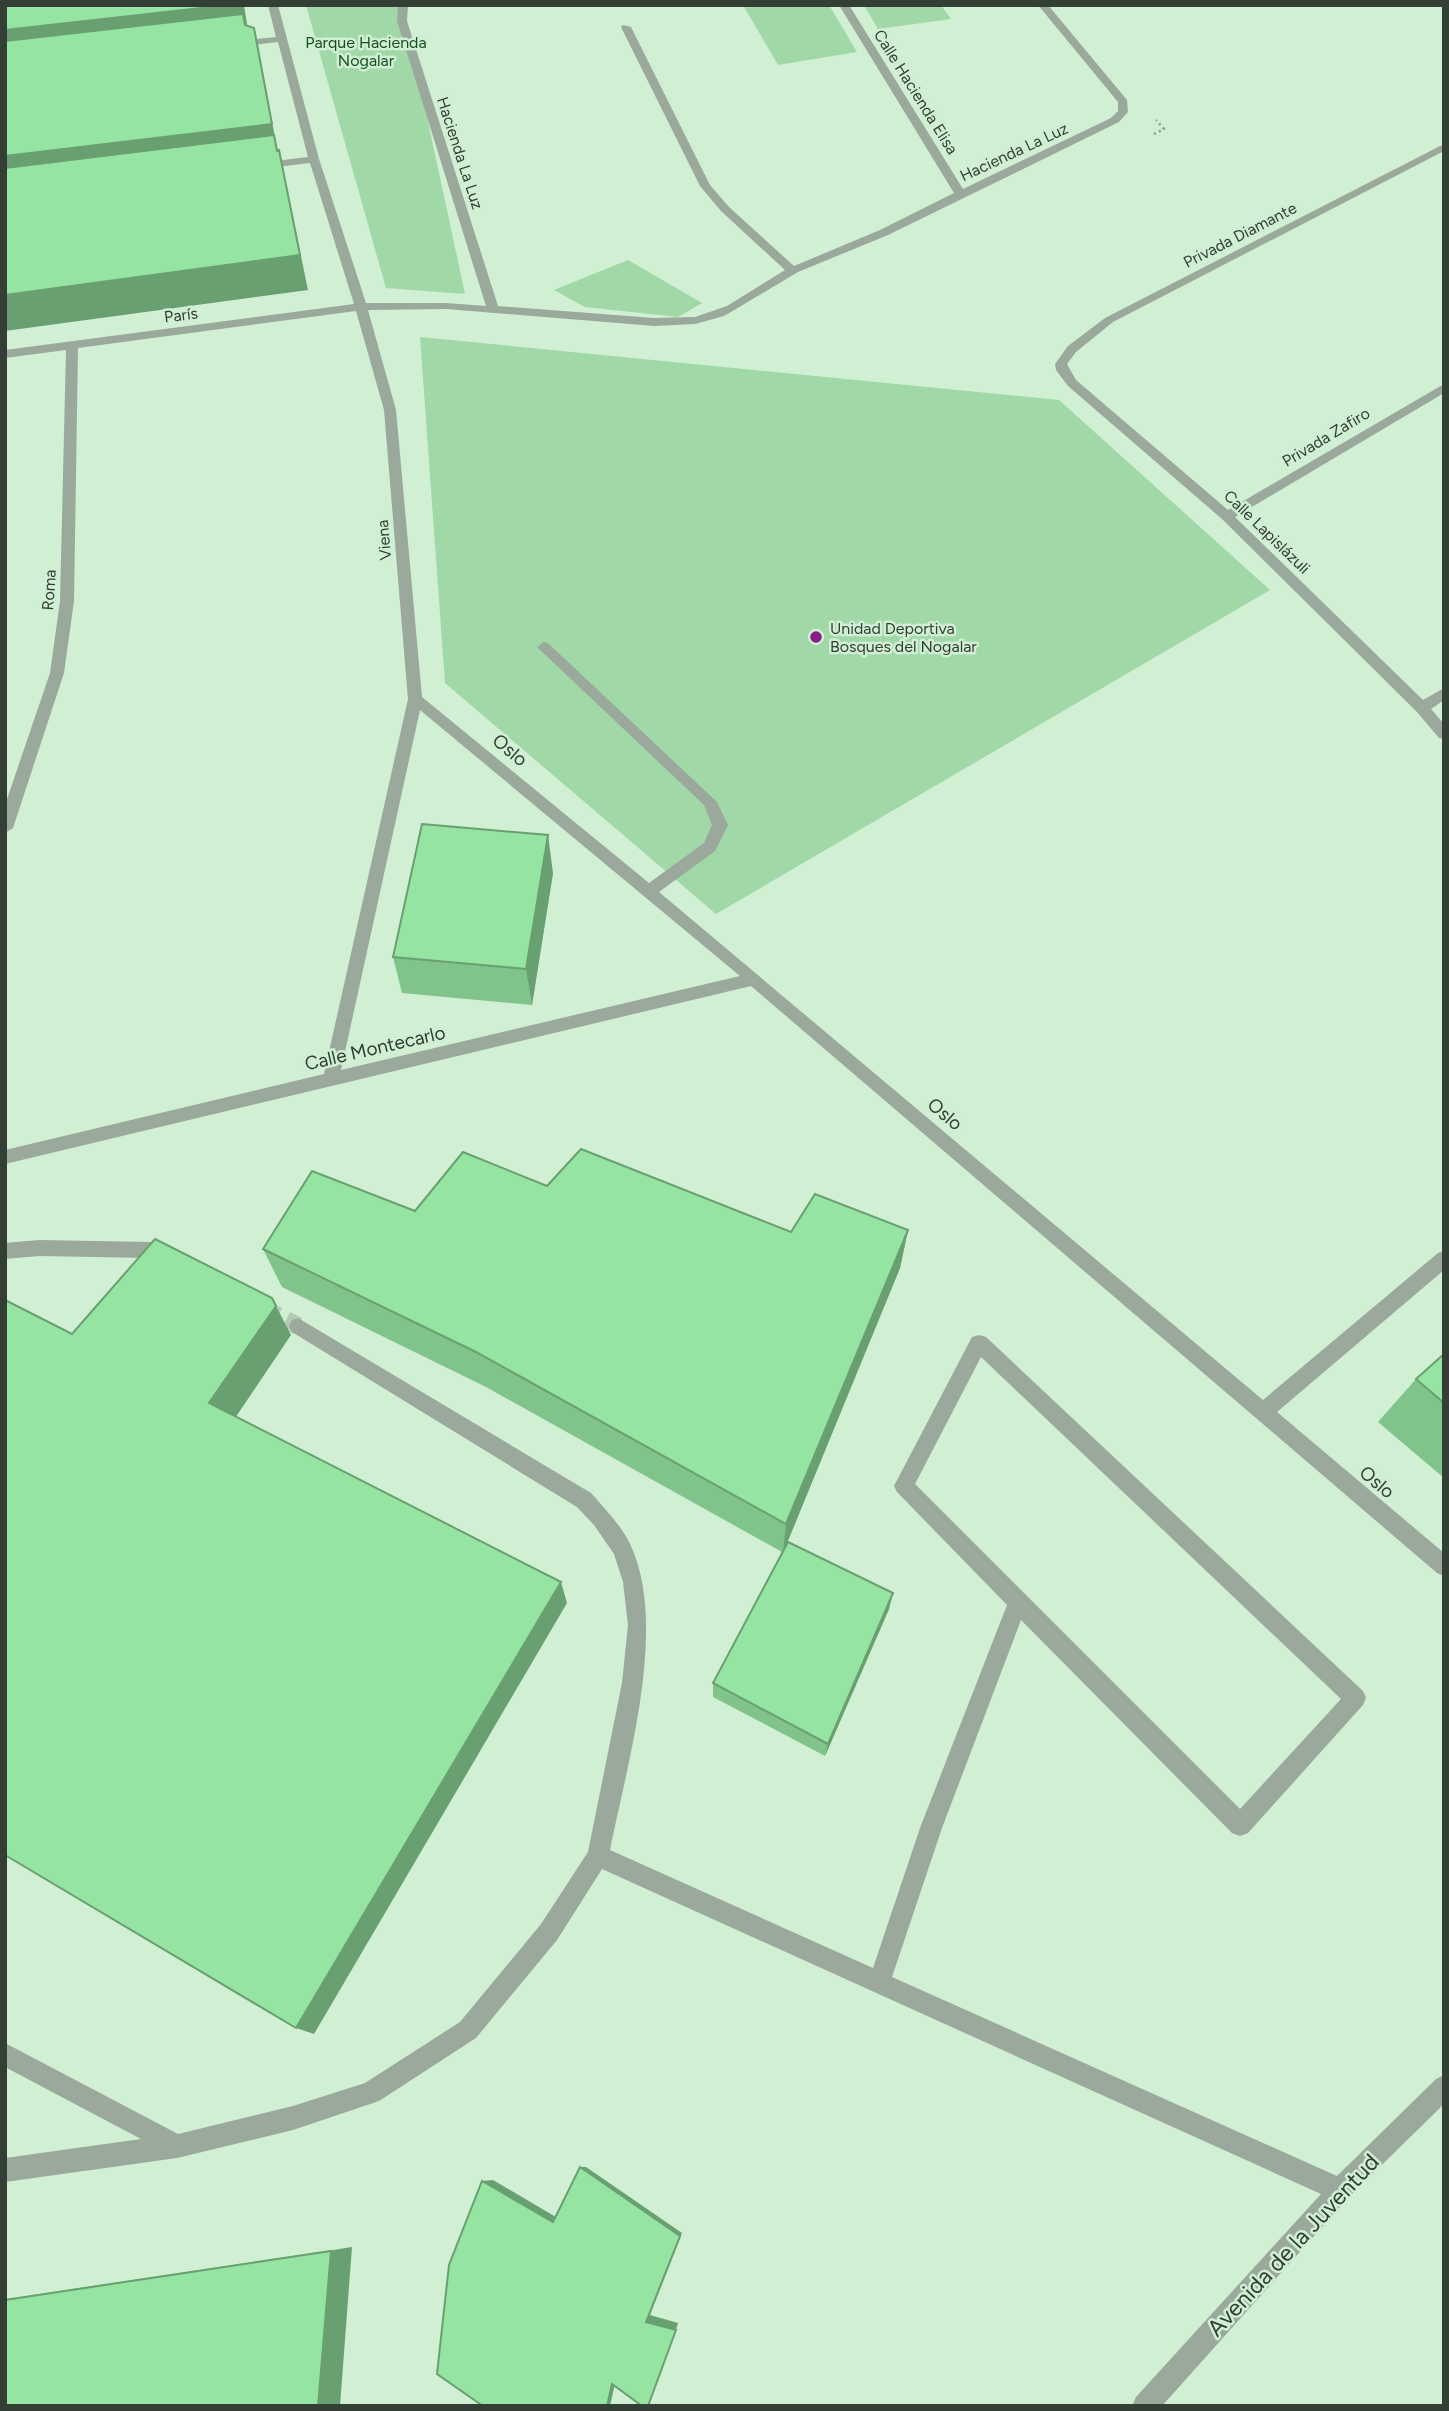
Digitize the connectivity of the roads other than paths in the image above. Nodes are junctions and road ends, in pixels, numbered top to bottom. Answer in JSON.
{"nodes":[{"id":1,"x":273,"y":5,"type":"edge"},
{"id":2,"x":403,"y":5,"type":"edge"},
{"id":3,"x":844,"y":5,"type":"edge"},
{"id":4,"x":1043,"y":5,"type":"edge"},
{"id":5,"x":626,"y":27,"type":"dead end"},
{"id":6,"x":281,"y":39,"type":"junction"},
{"id":7,"x":226,"y":45,"type":"edge"},
{"id":8,"x":1444,"y":147,"type":"edge"},
{"id":9,"x":314,"y":159,"type":"junction"},
{"id":10,"x":247,"y":167,"type":"edge"},
{"id":11,"x":961,"y":195,"type":"junction"},
{"id":12,"x":792,"y":271,"type":"junction"},
{"id":13,"x":361,"y":307,"type":"junction"},
{"id":14,"x":493,"y":310,"type":"junction"},
{"id":15,"x":72,"y":345,"type":"junction"},
{"id":16,"x":5,"y":354,"type":"edge"},
{"id":17,"x":1060,"y":364,"type":"joint"},
{"id":18,"x":1444,"y":388,"type":"edge"},
{"id":19,"x":1227,"y":516,"type":"junction"},
{"id":20,"x":544,"y":647,"type":"dead end"},
{"id":21,"x":1444,"y":693,"type":"edge"},
{"id":22,"x":415,"y":699,"type":"junction"},
{"id":23,"x":1422,"y":708,"type":"junction"},
{"id":24,"x":1444,"y":734,"type":"edge"},
{"id":25,"x":5,"y":828,"type":"edge"},
{"id":26,"x":648,"y":892,"type":"junction"},
{"id":27,"x":754,"y":979,"type":"junction"},
{"id":28,"x":331,"y":1080,"type":"junction"},
{"id":29,"x":5,"y":1157,"type":"edge"},
{"id":30,"x":150,"y":1250,"type":"edge"},
{"id":31,"x":5,"y":1251,"type":"edge"},
{"id":32,"x":1444,"y":1259,"type":"edge"},
{"id":33,"x":298,"y":1326,"type":"tunnel mouth"},
{"id":34,"x":1263,"y":1412,"type":"junction"},
{"id":35,"x":1444,"y":1566,"type":"edge"},
{"id":36,"x":1018,"y":1602,"type":"junction"},
{"id":37,"x":598,"y":1856,"type":"junction"},
{"id":38,"x":879,"y":1983,"type":"junction"},
{"id":39,"x":5,"y":2054,"type":"edge"},
{"id":40,"x":1444,"y":2087,"type":"edge"},
{"id":41,"x":177,"y":2146,"type":"junction"},
{"id":42,"x":5,"y":2170,"type":"edge"},
{"id":43,"x":1340,"y":2190,"type":"junction"},
{"id":44,"x":1145,"y":2406,"type":"edge"}],
"edges":[{"from":1,"to":6,"type":"street","name":"Viena"},
{"from":2,"to":14,"type":"street","name":"Hacienda La Luz"},
{"from":3,"to":11,"type":"street","name":"Calle Hacienda Elisa"},
{"from":4,"to":11,"type":"street","name":"Hacienda La Luz"},
{"from":5,"to":12,"type":"street"},
{"from":6,"to":7,"type":"street"},
{"from":6,"to":9,"type":"street","name":"Viena"},
{"from":8,"to":17,"type":"street","name":"Privada Diamante"},
{"from":9,"to":10,"type":"street"},
{"from":9,"to":13,"type":"street","name":"Viena"},
{"from":11,"to":12,"type":"street","name":"Hacienda La Luz"},
{"from":12,"to":14,"type":"street","name":"Hacienda La Luz"},
{"from":13,"to":14,"type":"street","name":"Hacienda La Luz"},
{"from":13,"to":15,"type":"street","name":"París"},
{"from":13,"to":22,"type":"street","name":"Viena"},
{"from":15,"to":16,"type":"street","name":"París"},
{"from":15,"to":25,"type":"street","name":"Roma"},
{"from":17,"to":19,"type":"street","name":"Calle Lapislázuli"},
{"from":18,"to":19,"type":"street","name":"Privada Zafiro"},
{"from":19,"to":23,"type":"street","name":"Calle Lapislázuli"},
{"from":20,"to":26,"type":"street"},
{"from":21,"to":23,"type":"street"},
{"from":22,"to":26,"type":"street","name":"Oslo"},
{"from":22,"to":28,"type":"street","name":"Viena"},
{"from":23,"to":24,"type":"street","name":"Calle Lapislázuli"},
{"from":26,"to":27,"type":"street","name":"Oslo"},
{"from":27,"to":28,"type":"street","name":"Calle Montecarlo"},
{"from":27,"to":34,"type":"street","name":"Oslo"},
{"from":28,"to":29,"type":"street","name":"Calle Montecarlo"},
{"from":30,"to":31,"type":"street"},
{"from":32,"to":34,"type":"street"},
{"from":33,"to":37,"type":"street"},
{"from":34,"to":35,"type":"street","name":"Oslo"},
{"from":36,"to":36,"type":"street"},
{"from":36,"to":38,"type":"street"},
{"from":37,"to":38,"type":"street"},
{"from":37,"to":41,"type":"street"},
{"from":38,"to":43,"type":"street"},
{"from":39,"to":41,"type":"street"},
{"from":40,"to":43,"type":"street","name":"Avenida de la Juventud"},
{"from":41,"to":42,"type":"street"},
{"from":43,"to":44,"type":"street","name":"Avenida de la Juventud"}]}
